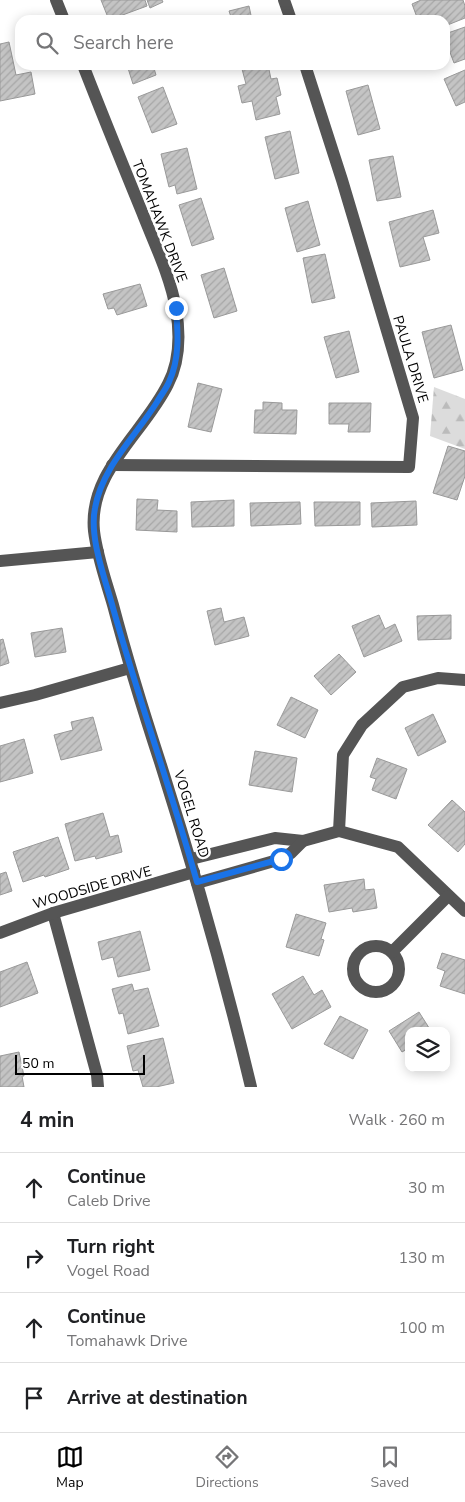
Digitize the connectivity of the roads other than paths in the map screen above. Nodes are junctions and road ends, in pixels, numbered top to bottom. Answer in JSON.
{"nodes":[{"id":1,"x":56,"y":0,"type":"edge"},
{"id":2,"x":284,"y":0,"type":"edge"},
{"id":3,"x":62,"y":15,"type":"edge"},
{"id":4,"x":289,"y":15,"type":"edge"},
{"id":5,"x":85,"y":70,"type":"edge"},
{"id":6,"x":307,"y":70,"type":"edge"},
{"id":7,"x":112,"y":465,"type":"junction"},
{"id":8,"x":98,"y":552,"type":"junction"},
{"id":9,"x":0,"y":561,"type":"edge"},
{"id":10,"x":130,"y":668,"type":"junction"},
{"id":11,"x":465,"y":680,"type":"edge"},
{"id":12,"x":0,"y":703,"type":"edge"},
{"id":13,"x":340,"y":831,"type":"junction"},
{"id":14,"x":303,"y":841,"type":"junction"},
{"id":15,"x":190,"y":859,"type":"junction"},
{"id":16,"x":196,"y":877,"type":"junction"},
{"id":17,"x":448,"y":896,"type":"junction"},
{"id":18,"x":465,"y":911,"type":"edge"},
{"id":19,"x":53,"y":913,"type":"junction"},
{"id":20,"x":0,"y":933,"type":"edge"},
{"id":21,"x":392,"y":952,"type":"dead end"},
{"id":22,"x":98,"y":1087,"type":"edge"},
{"id":23,"x":251,"y":1087,"type":"edge"}],
"edges":[{"from":1,"to":3,"type":"street"},
{"from":2,"to":4,"type":"street"},
{"from":5,"to":7,"type":"street","name":"TOMAHAWK DRIVE"},
{"from":6,"to":7,"type":"street","name":"PAULA DRIVE"},
{"from":7,"to":8,"type":"street","name":"TOMAHAWK DRIVE"},
{"from":8,"to":9,"type":"street"},
{"from":8,"to":10,"type":"street","name":"VOGEL ROAD"},
{"from":10,"to":12,"type":"street"},
{"from":10,"to":15,"type":"street","name":"VOGEL ROAD"},
{"from":11,"to":13,"type":"street"},
{"from":13,"to":14,"type":"street"},
{"from":13,"to":17,"type":"street"},
{"from":14,"to":15,"type":"street"},
{"from":14,"to":16,"type":"street","name":"WOODSIDE DRIVE"},
{"from":15,"to":16,"type":"street","name":"VOGEL ROAD"},
{"from":16,"to":19,"type":"street","name":"WOODSIDE DRIVE"},
{"from":16,"to":23,"type":"street","name":"VOGEL ROAD"},
{"from":17,"to":18,"type":"street"},
{"from":17,"to":21,"type":"street"},
{"from":19,"to":20,"type":"street","name":"WOODSIDE DRIVE"},
{"from":19,"to":22,"type":"street"}]}
